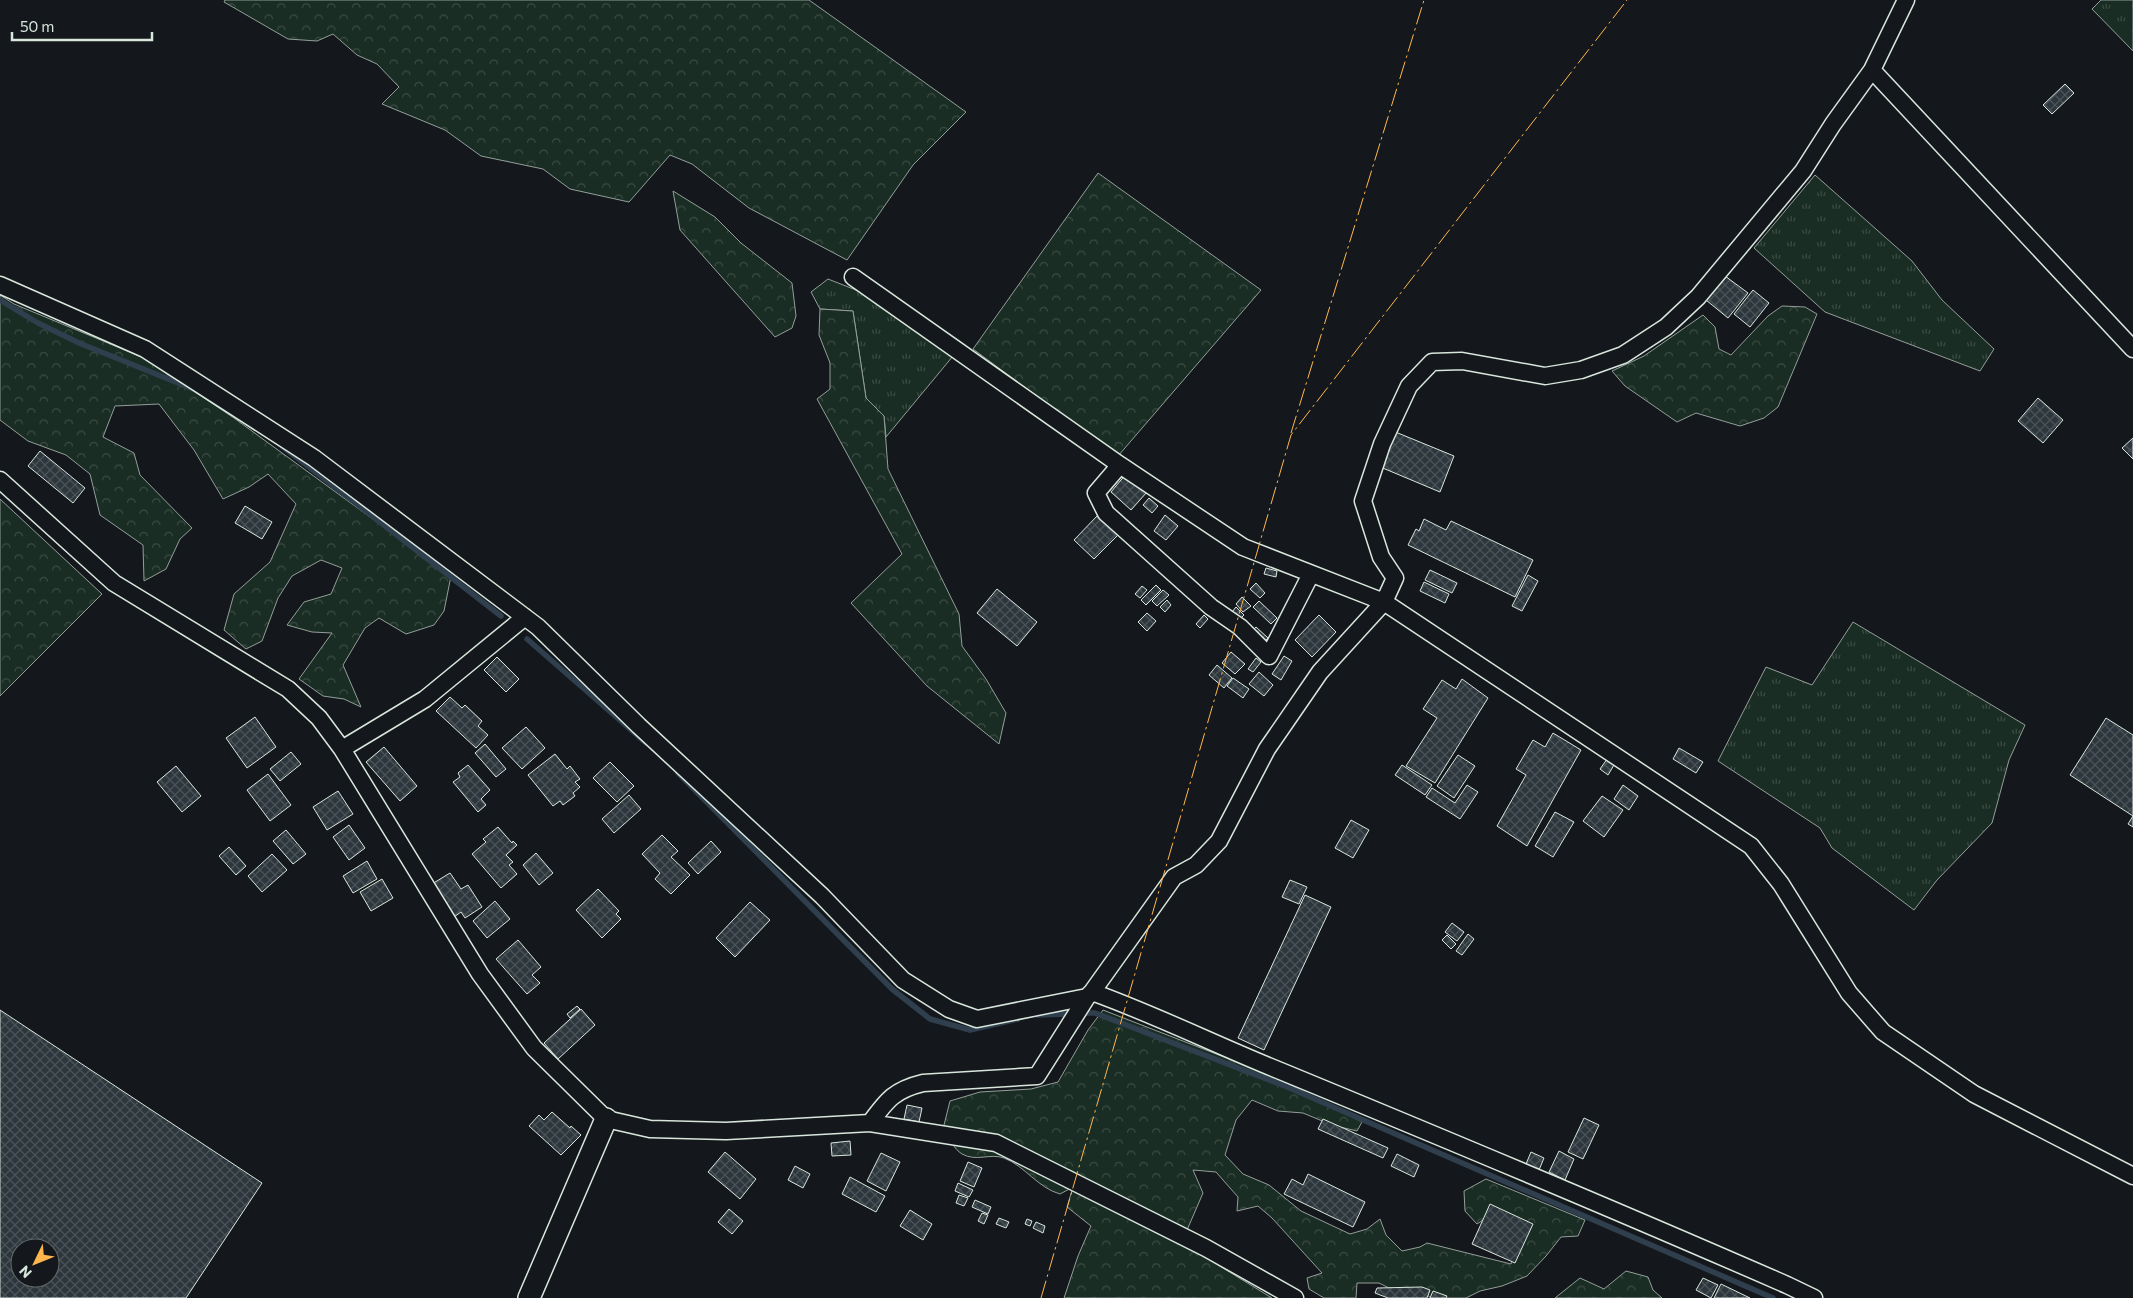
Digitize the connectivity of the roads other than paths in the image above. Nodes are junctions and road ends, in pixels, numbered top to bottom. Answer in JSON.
{"nodes":[{"id":1,"x":1906,"y":0,"type":"edge"},
{"id":2,"x":1872,"y":70,"type":"junction"},
{"id":3,"x":853,"y":277,"type":"dead end"},
{"id":4,"x":0,"y":285,"type":"edge"},
{"id":5,"x":2133,"y":349,"type":"edge"},
{"id":6,"x":1120,"y":465,"type":"junction"},
{"id":7,"x":0,"y":480,"type":"edge"},
{"id":8,"x":1312,"y":574,"type":"junction"},
{"id":9,"x":1384,"y":602,"type":"junction"},
{"id":10,"x":525,"y":617,"type":"junction"},
{"id":11,"x":342,"y":749,"type":"junction"},
{"id":12,"x":1090,"y":994,"type":"junction"},
{"id":13,"x":606,"y":1119,"type":"junction"},
{"id":14,"x":870,"y":1123,"type":"junction"},
{"id":15,"x":2133,"y":1176,"type":"edge"},
{"id":16,"x":529,"y":1298,"type":"edge"},
{"id":17,"x":1295,"y":1298,"type":"edge"},
{"id":18,"x":1814,"y":1298,"type":"edge"}],
"edges":[{"from":1,"to":2,"type":"street"},
{"from":2,"to":5,"type":"street"},
{"from":2,"to":9,"type":"street"},
{"from":3,"to":6,"type":"street"},
{"from":4,"to":10,"type":"street"},
{"from":6,"to":8,"type":"street"},
{"from":6,"to":8,"type":"street"},
{"from":7,"to":11,"type":"street"},
{"from":8,"to":9,"type":"street"},
{"from":9,"to":12,"type":"street"},
{"from":9,"to":15,"type":"street"},
{"from":10,"to":11,"type":"street"},
{"from":10,"to":12,"type":"street"},
{"from":11,"to":13,"type":"street"},
{"from":12,"to":14,"type":"street"},
{"from":12,"to":18,"type":"street"},
{"from":13,"to":14,"type":"street"},
{"from":13,"to":16,"type":"street"},
{"from":14,"to":17,"type":"street"}]}
